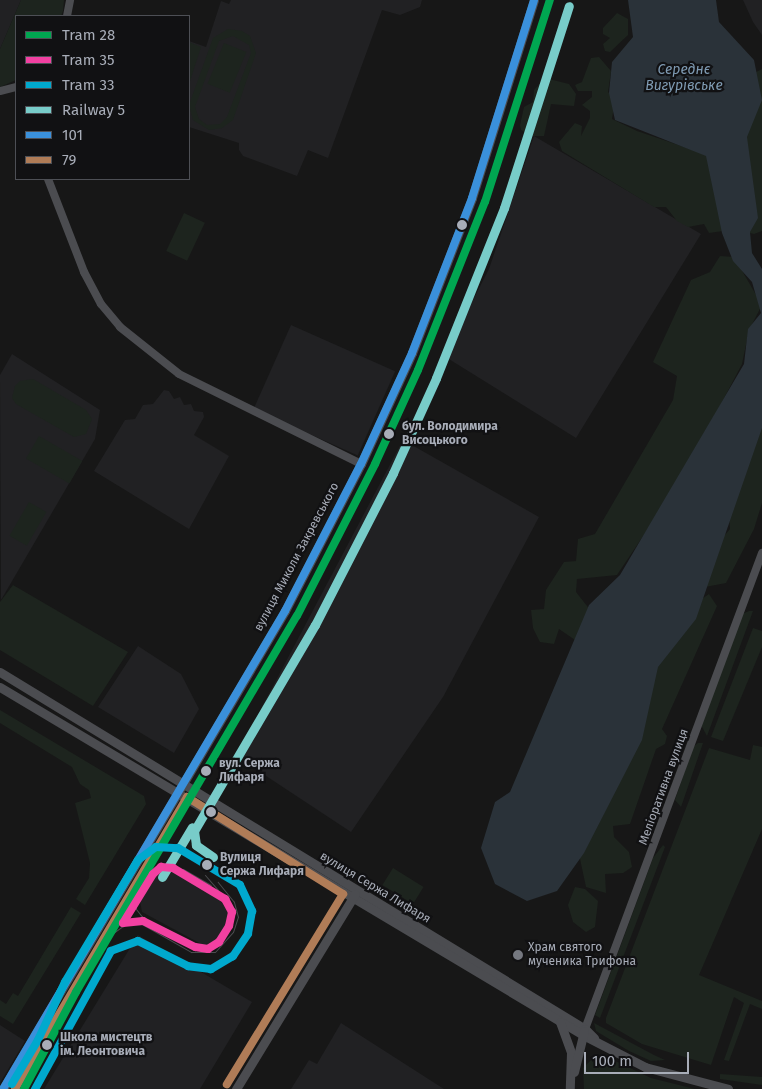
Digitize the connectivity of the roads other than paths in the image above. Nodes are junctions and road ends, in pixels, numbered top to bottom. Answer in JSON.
{"nodes":[{"id":1,"x":70,"y":0,"type":"edge"},
{"id":2,"x":534,"y":0,"type":"edge"},
{"id":3,"x":67,"y":15,"type":"edge"},
{"id":4,"x":15,"y":89,"type":"edge"},
{"id":5,"x":0,"y":91,"type":"edge"},
{"id":6,"x":48,"y":180,"type":"edge"},
{"id":7,"x":360,"y":464,"type":"junction"},
{"id":8,"x":762,"y":553,"type":"edge"},
{"id":9,"x":0,"y":672,"type":"edge"},
{"id":10,"x":0,"y":687,"type":"edge"},
{"id":11,"x":184,"y":784,"type":"junction"},
{"id":12,"x":177,"y":794,"type":"junction"},
{"id":13,"x":355,"y":894,"type":"junction"},
{"id":14,"x":560,"y":1022,"type":"junction"},
{"id":15,"x":584,"y":1032,"type":"junction"},
{"id":16,"x":3,"y":1089,"type":"edge"},
{"id":17,"x":236,"y":1089,"type":"edge"},
{"id":18,"x":570,"y":1089,"type":"edge"},
{"id":19,"x":728,"y":1089,"type":"edge"}],
"edges":[{"from":1,"to":3,"type":"street"},
{"from":2,"to":7,"type":"street","name":"вулиця Миколи Закревського"},
{"from":4,"to":5,"type":"street"},
{"from":6,"to":7,"type":"street"},
{"from":7,"to":11,"type":"street","name":"вулиця Миколи Закревського"},
{"from":8,"to":15,"type":"street","name":"Меліоративна вулиця"},
{"from":9,"to":11,"type":"street","name":"вулиця Сержа Лифаря"},
{"from":10,"to":12,"type":"street","name":"вулиця Сержа Лифаря"},
{"from":11,"to":12,"type":"street","name":"вулиця Миколи Закревського"},
{"from":11,"to":13,"type":"street","name":"вулиця Сержа Лифаря"},
{"from":12,"to":13,"type":"street","name":"вулиця Сержа Лифаря"},
{"from":12,"to":16,"type":"street","name":"вулиця Миколи Закревського"},
{"from":13,"to":14,"type":"street","name":"вулиця Сержа Лифаря"},
{"from":13,"to":15,"type":"street","name":"вулиця Сержа Лифаря"},
{"from":13,"to":17,"type":"street"},
{"from":14,"to":15,"type":"street","name":"вулиця Сержа Лифаря"},
{"from":14,"to":18,"type":"street"},
{"from":15,"to":18,"type":"street"},
{"from":15,"to":19,"type":"street"}]}
